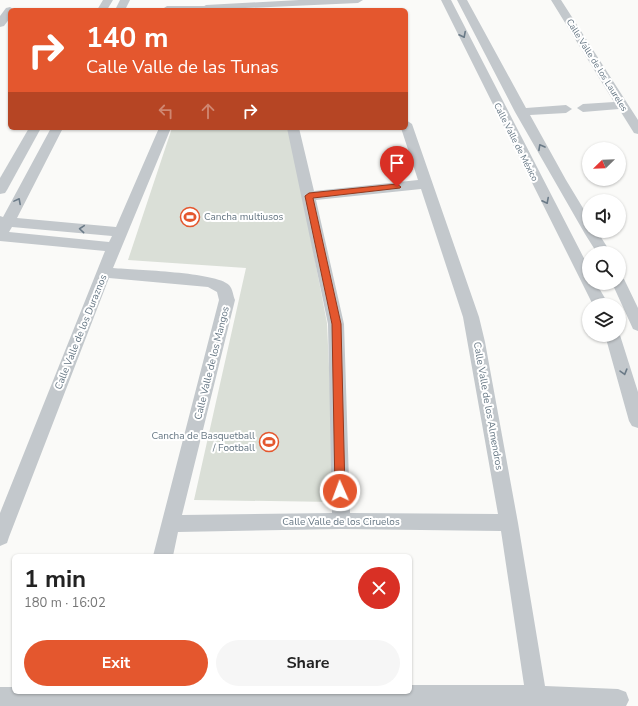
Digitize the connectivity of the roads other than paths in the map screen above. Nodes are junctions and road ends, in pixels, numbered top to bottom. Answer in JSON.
{"nodes":[{"id":1,"x":446,"y":0,"type":"edge"},
{"id":2,"x":462,"y":0,"type":"edge"},
{"id":3,"x":556,"y":0,"type":"edge"},
{"id":4,"x":362,"y":2,"type":"edge"},
{"id":5,"x":207,"y":6,"type":"edge"},
{"id":6,"x":265,"y":7,"type":"edge"},
{"id":7,"x":167,"y":8,"type":"dead end"},
{"id":8,"x":8,"y":13,"type":"edge"},
{"id":9,"x":0,"y":24,"type":"edge"},
{"id":10,"x":621,"y":105,"type":"junction"},
{"id":11,"x":583,"y":108,"type":"dead end"},
{"id":12,"x":566,"y":109,"type":"dead end"},
{"id":13,"x":521,"y":112,"type":"junction"},
{"id":14,"x":34,"y":130,"type":"edge"},
{"id":15,"x":56,"y":130,"type":"edge"},
{"id":16,"x":164,"y":130,"type":"edge"},
{"id":17,"x":293,"y":130,"type":"edge"},
{"id":18,"x":408,"y":130,"type":"edge"},
{"id":19,"x":638,"y":130,"type":"edge"},
{"id":20,"x":558,"y":180,"type":"junction"},
{"id":21,"x":536,"y":182,"type":"junction"},
{"id":22,"x":426,"y":184,"type":"junction"},
{"id":23,"x":0,"y":190,"type":"edge"},
{"id":24,"x":309,"y":196,"type":"junction"},
{"id":25,"x":582,"y":218,"type":"edge"},
{"id":26,"x":4,"y":221,"type":"edge"},
{"id":27,"x":0,"y":236,"type":"edge"},
{"id":28,"x":117,"y":240,"type":"junction"},
{"id":29,"x":582,"y":270,"type":"edge"},
{"id":30,"x":105,"y":272,"type":"junction"},
{"id":31,"x":622,"y":290,"type":"edge"},
{"id":32,"x":637,"y":322,"type":"edge"},
{"id":33,"x":615,"y":342,"type":"edge"},
{"id":34,"x":638,"y":421,"type":"edge"},
{"id":35,"x":341,"y":521,"type":"junction"},
{"id":36,"x":509,"y":523,"type":"junction"},
{"id":37,"x":172,"y":524,"type":"junction"},
{"id":38,"x":0,"y":537,"type":"edge"},
{"id":39,"x":164,"y":554,"type":"edge"},
{"id":40,"x":123,"y":694,"type":"edge"},
{"id":41,"x":536,"y":696,"type":"junction"},
{"id":42,"x":0,"y":698,"type":"edge"},
{"id":43,"x":618,"y":700,"type":"dead end"}],
"edges":[{"from":1,"to":21,"type":"street","name":"Calle Valle de México","one_way":true},
{"from":2,"to":13,"type":"street","name":"Calle Valle de México"},
{"from":3,"to":10,"type":"street","name":"Calle Valle de los Laureles"},
{"from":4,"to":6,"type":"street"},
{"from":5,"to":6,"type":"street"},
{"from":5,"to":7,"type":"lane"},
{"from":8,"to":9,"type":"street"},
{"from":10,"to":11,"type":"street"},
{"from":10,"to":19,"type":"street","name":"Calle Valle de los Laureles"},
{"from":12,"to":13,"type":"street"},
{"from":20,"to":13,"type":"street","name":"Calle Valle de México","one_way":true},
{"from":14,"to":23,"type":"street"},
{"from":26,"to":15,"type":"street","one_way":true},
{"from":16,"to":28,"type":"street","name":"Calle Valle de los Duraznos"},
{"from":17,"to":24,"type":"street"},
{"from":18,"to":22,"type":"street","name":"Calle Valle de los Almendros"},
{"from":20,"to":21,"type":"street"},
{"from":20,"to":25,"type":"street","name":"Calle Valle de México"},
{"from":21,"to":29,"type":"street","name":"Calle Valle de México","one_way":true},
{"from":22,"to":24,"type":"street"},
{"from":22,"to":36,"type":"street","name":"Calle Valle de los Almendros"},
{"from":24,"to":35,"type":"street"},
{"from":26,"to":27,"type":"street"},
{"from":28,"to":26,"type":"street","one_way":true},
{"from":27,"to":28,"type":"street"},
{"from":28,"to":30,"type":"street","name":"Calle Valle de los Duraznos"},
{"from":30,"to":37,"type":"street","name":"Calle Valle de los Mangos"},
{"from":30,"to":38,"type":"street","name":"Calle Valle de los Duraznos"},
{"from":31,"to":32,"type":"street"},
{"from":33,"to":34,"type":"street","one_way":true},
{"from":35,"to":36,"type":"street","name":"Calle Valle de los Ciruelos"},
{"from":35,"to":37,"type":"street","name":"Calle Valle de los Ciruelos"},
{"from":36,"to":41,"type":"street","name":"Calle Valle de los Almendros"},
{"from":37,"to":39,"type":"street","name":"Calle Valle de los Mangos"},
{"from":40,"to":41,"type":"street"},
{"from":40,"to":42,"type":"street"},
{"from":41,"to":43,"type":"street"}]}
